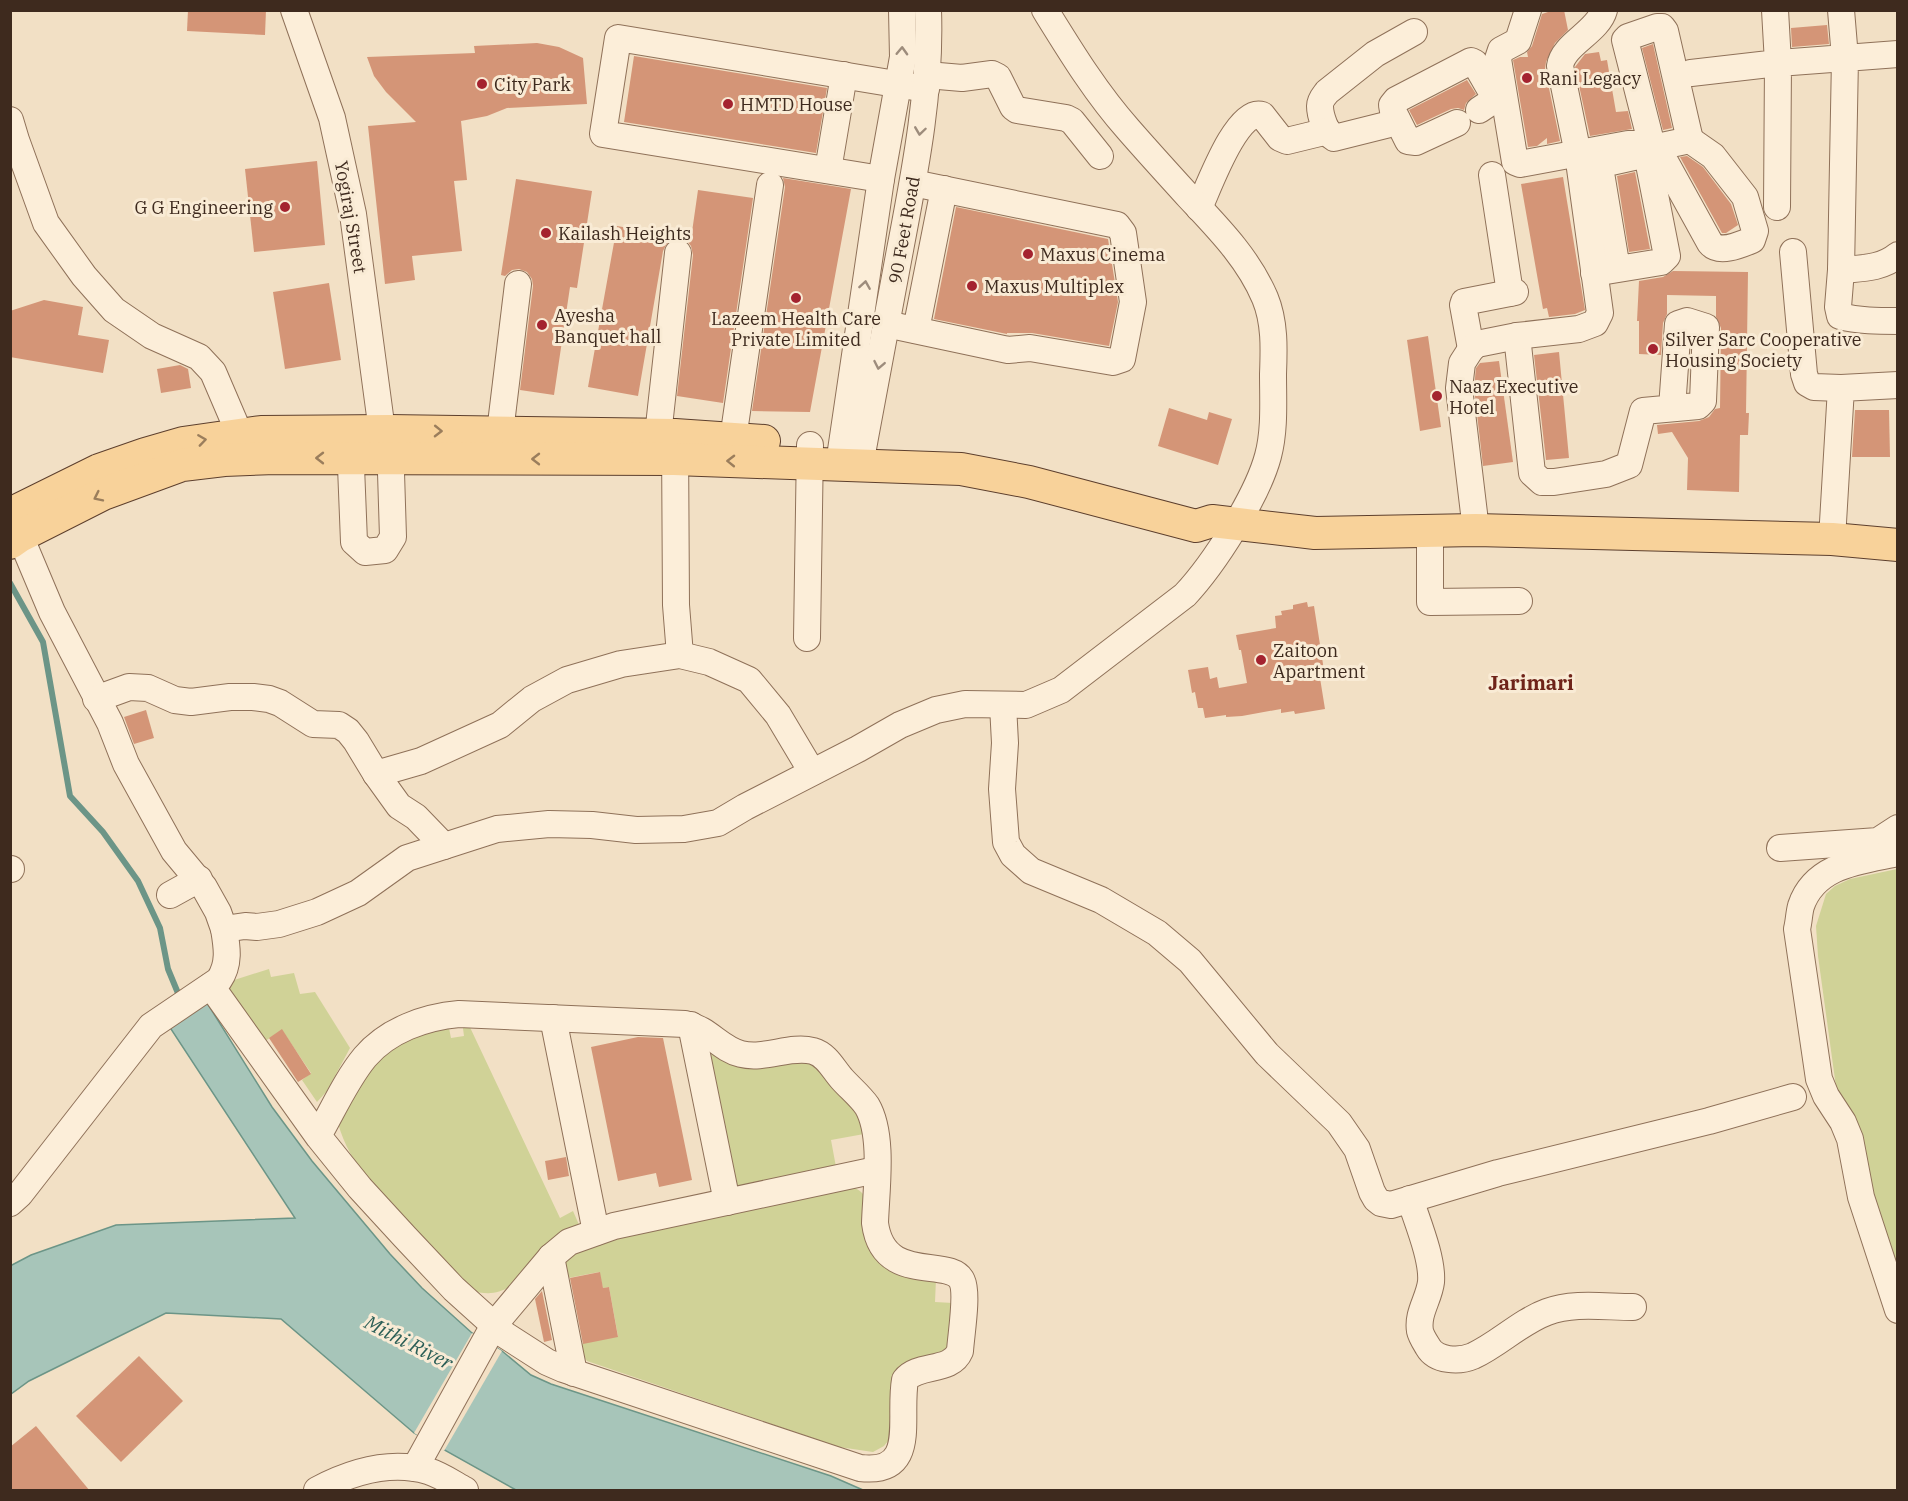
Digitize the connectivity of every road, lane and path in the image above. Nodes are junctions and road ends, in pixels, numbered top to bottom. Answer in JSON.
{"nodes":[{"id":1,"x":294,"y":10,"type":"edge"},
{"id":2,"x":902,"y":10,"type":"edge"},
{"id":3,"x":928,"y":10,"type":"edge"},
{"id":4,"x":1045,"y":10,"type":"edge"},
{"id":5,"x":1528,"y":10,"type":"edge"},
{"id":6,"x":1604,"y":10,"type":"edge"},
{"id":7,"x":1775,"y":10,"type":"edge"},
{"id":8,"x":1841,"y":10,"type":"edge"},
{"id":9,"x":1414,"y":32,"type":"dead end"},
{"id":10,"x":1898,"y":54,"type":"edge"},
{"id":11,"x":1845,"y":58,"type":"junction"},
{"id":12,"x":1778,"y":63,"type":"junction"},
{"id":13,"x":1691,"y":73,"type":"dead end"},
{"id":14,"x":844,"y":75,"type":"junction"},
{"id":15,"x":926,"y":82,"type":"junction"},
{"id":16,"x":898,"y":84,"type":"junction"},
{"id":17,"x":1479,"y":110,"type":"dead end"},
{"id":18,"x":10,"y":120,"type":"edge"},
{"id":19,"x":1397,"y":120,"type":"junction"},
{"id":20,"x":1457,"y":123,"type":"dead end"},
{"id":21,"x":1328,"y":131,"type":"junction"},
{"id":22,"x":1690,"y":140,"type":"junction"},
{"id":23,"x":1654,"y":146,"type":"junction"},
{"id":24,"x":1621,"y":153,"type":"junction"},
{"id":25,"x":1578,"y":154,"type":"junction"},
{"id":26,"x":1100,"y":156,"type":"dead end"},
{"id":27,"x":828,"y":170,"type":"junction"},
{"id":28,"x":1492,"y":175,"type":"dead end"},
{"id":29,"x":881,"y":179,"type":"junction"},
{"id":30,"x":913,"y":183,"type":"junction"},
{"id":31,"x":770,"y":185,"type":"dead end"},
{"id":32,"x":944,"y":189,"type":"junction"},
{"id":33,"x":1777,"y":207,"type":"dead end"},
{"id":34,"x":1199,"y":208,"type":"junction"},
{"id":35,"x":1793,"y":252,"type":"dead end"},
{"id":36,"x":678,"y":253,"type":"dead end"},
{"id":37,"x":1898,"y":255,"type":"edge"},
{"id":38,"x":1841,"y":270,"type":"junction"},
{"id":39,"x":1605,"y":271,"type":"junction"},
{"id":40,"x":518,"y":284,"type":"dead end"},
{"id":41,"x":891,"y":298,"type":"junction"},
{"id":42,"x":921,"y":304,"type":"junction"},
{"id":43,"x":1898,"y":321,"type":"edge"},
{"id":44,"x":886,"y":324,"type":"junction"},
{"id":45,"x":916,"y":330,"type":"junction"},
{"id":46,"x":1517,"y":336,"type":"junction"},
{"id":47,"x":1471,"y":349,"type":"junction"},
{"id":48,"x":1898,"y":385,"type":"edge"},
{"id":49,"x":1841,"y":388,"type":"junction"},
{"id":50,"x":1672,"y":408,"type":"dead end"},
{"id":51,"x":500,"y":432,"type":"junction"},
{"id":52,"x":240,"y":435,"type":"junction"},
{"id":53,"x":733,"y":439,"type":"junction"},
{"id":54,"x":387,"y":440,"type":"junction"},
{"id":55,"x":669,"y":443,"type":"junction"},
{"id":56,"x":350,"y":445,"type":"junction"},
{"id":57,"x":837,"y":455,"type":"junction"},
{"id":58,"x":148,"y":465,"type":"junction"},
{"id":59,"x":1224,"y":523,"type":"junction"},
{"id":60,"x":13,"y":525,"type":"edge"},
{"id":61,"x":1476,"y":530,"type":"junction"},
{"id":62,"x":1430,"y":531,"type":"junction"},
{"id":63,"x":1832,"y":539,"type":"junction"},
{"id":64,"x":1898,"y":545,"type":"edge"},
{"id":65,"x":1520,"y":602,"type":"dead end"},
{"id":66,"x":807,"y":638,"type":"dead end"},
{"id":67,"x":680,"y":655,"type":"junction"},
{"id":68,"x":96,"y":699,"type":"junction"},
{"id":69,"x":1003,"y":705,"type":"junction"},
{"id":70,"x":812,"y":772,"type":"junction"},
{"id":71,"x":376,"y":774,"type":"junction"},
{"id":72,"x":1898,"y":828,"type":"edge"},
{"id":73,"x":444,"y":846,"type":"junction"},
{"id":74,"x":1780,"y":848,"type":"dead end"},
{"id":75,"x":1898,"y":853,"type":"edge"},
{"id":76,"x":199,"y":879,"type":"junction"},
{"id":77,"x":170,"y":895,"type":"dead end"},
{"id":78,"x":224,"y":929,"type":"junction"},
{"id":79,"x":206,"y":989,"type":"junction"},
{"id":80,"x":553,"y":1018,"type":"junction"},
{"id":81,"x":691,"y":1025,"type":"junction"},
{"id":82,"x":1793,"y":1097,"type":"dead end"},
{"id":83,"x":318,"y":1136,"type":"junction"},
{"id":84,"x":876,"y":1170,"type":"junction"},
{"id":85,"x":1410,"y":1199,"type":"junction"},
{"id":86,"x":727,"y":1202,"type":"junction"},
{"id":87,"x":10,"y":1203,"type":"edge"},
{"id":88,"x":596,"y":1232,"type":"junction"},
{"id":89,"x":551,"y":1257,"type":"junction"},
{"id":90,"x":1633,"y":1307,"type":"dead end"},
{"id":91,"x":1898,"y":1310,"type":"edge"},
{"id":92,"x":490,"y":1333,"type":"junction"},
{"id":93,"x":574,"y":1373,"type":"junction"},
{"id":94,"x":415,"y":1468,"type":"junction"},
{"id":95,"x":317,"y":1491,"type":"edge"},
{"id":96,"x":465,"y":1491,"type":"edge"}],
"edges":[{"from":1,"to":54,"type":"street","name":"Yogiraj Street"},
{"from":16,"to":2,"type":"street","name":"90 Feet Road","one_way":true},
{"from":3,"to":15,"type":"street","name":"90 Feet Road"},
{"from":4,"to":34,"type":"street"},
{"from":5,"to":25,"type":"street"},
{"from":6,"to":25,"type":"street"},
{"from":7,"to":12,"type":"street"},
{"from":8,"to":11,"type":"street"},
{"from":9,"to":21,"type":"street"},
{"from":10,"to":11,"type":"street"},
{"from":11,"to":12,"type":"street"},
{"from":11,"to":38,"type":"street"},
{"from":12,"to":13,"type":"street"},
{"from":12,"to":33,"type":"street"},
{"from":14,"to":16,"type":"street"},
{"from":14,"to":27,"type":"street"},
{"from":14,"to":27,"type":"street"},
{"from":15,"to":16,"type":"street"},
{"from":15,"to":26,"type":"street"},
{"from":15,"to":30,"type":"street","name":"90 Feet Road","one_way":true},
{"from":16,"to":29,"type":"street","name":"90 Feet Road"},
{"from":17,"to":19,"type":"street"},
{"from":18,"to":52,"type":"street"},
{"from":19,"to":20,"type":"street"},
{"from":19,"to":21,"type":"street"},
{"from":21,"to":34,"type":"street"},
{"from":22,"to":23,"type":"street"},
{"from":22,"to":23,"type":"street"},
{"from":22,"to":23,"type":"street"},
{"from":23,"to":24,"type":"street"},
{"from":24,"to":25,"type":"street"},
{"from":24,"to":39,"type":"street"},
{"from":24,"to":39,"type":"street"},
{"from":25,"to":39,"type":"street"},
{"from":27,"to":29,"type":"street"},
{"from":28,"to":47,"type":"street"},
{"from":57,"to":29,"type":"street","name":"90 Feet Road","one_way":true},
{"from":30,"to":32,"type":"street"},
{"from":30,"to":41,"type":"street","name":"90 Feet Road"},
{"from":31,"to":53,"type":"street"},
{"from":32,"to":42,"type":"street"},
{"from":32,"to":45,"type":"street"},
{"from":34,"to":59,"type":"street"},
{"from":35,"to":49,"type":"street"},
{"from":36,"to":55,"type":"street"},
{"from":37,"to":38,"type":"street"},
{"from":38,"to":43,"type":"street"},
{"from":39,"to":46,"type":"street"},
{"from":40,"to":51,"type":"street"},
{"from":41,"to":42,"type":"street"},
{"from":41,"to":44,"type":"street","name":"90 Feet Road"},
{"from":42,"to":45,"type":"street"},
{"from":44,"to":45,"type":"street"},
{"from":44,"to":57,"type":"street","name":"90 Feet Road","one_way":true},
{"from":46,"to":47,"type":"street"},
{"from":46,"to":50,"type":"street"},
{"from":47,"to":61,"type":"street"},
{"from":48,"to":49,"type":"street"},
{"from":49,"to":63,"type":"street"},
{"from":54,"to":51,"type":"main road","one_way":true},
{"from":51,"to":55,"type":"main road"},
{"from":52,"to":56,"type":"main road"},
{"from":58,"to":52,"type":"main road","one_way":true},
{"from":53,"to":55,"type":"main road"},
{"from":53,"to":57,"type":"main road"},
{"from":55,"to":54,"type":"main road","one_way":true},
{"from":54,"to":56,"type":"main road"},
{"from":54,"to":56,"type":"street","name":"Yogiraj Street"},
{"from":57,"to":55,"type":"main road","one_way":true},
{"from":55,"to":67,"type":"street"},
{"from":56,"to":58,"type":"main road","one_way":true},
{"from":57,"to":59,"type":"main road"},
{"from":57,"to":66,"type":"street"},
{"from":58,"to":60,"type":"main road"},
{"from":59,"to":62,"type":"main road"},
{"from":59,"to":69,"type":"street"},
{"from":60,"to":68,"type":"street"},
{"from":61,"to":62,"type":"main road"},
{"from":61,"to":63,"type":"main road"},
{"from":62,"to":65,"type":"street"},
{"from":63,"to":64,"type":"main road"},
{"from":67,"to":70,"type":"street"},
{"from":67,"to":71,"type":"street"},
{"from":68,"to":71,"type":"street"},
{"from":68,"to":76,"type":"street"},
{"from":69,"to":70,"type":"street"},
{"from":69,"to":85,"type":"street"},
{"from":70,"to":73,"type":"street"},
{"from":71,"to":73,"type":"street"},
{"from":72,"to":74,"type":"street"},
{"from":73,"to":78,"type":"street"},
{"from":75,"to":91,"type":"street"},
{"from":76,"to":77,"type":"street"},
{"from":76,"to":78,"type":"street"},
{"from":78,"to":79,"type":"street"},
{"from":79,"to":83,"type":"street"},
{"from":79,"to":87,"type":"street"},
{"from":80,"to":81,"type":"street"},
{"from":80,"to":83,"type":"street"},
{"from":80,"to":88,"type":"street"},
{"from":81,"to":84,"type":"street"},
{"from":81,"to":86,"type":"street"},
{"from":82,"to":85,"type":"street"},
{"from":83,"to":92,"type":"street"},
{"from":84,"to":86,"type":"street"},
{"from":84,"to":93,"type":"street"},
{"from":85,"to":90,"type":"street"},
{"from":86,"to":88,"type":"street"},
{"from":88,"to":89,"type":"street"},
{"from":89,"to":92,"type":"street"},
{"from":89,"to":93,"type":"street"},
{"from":92,"to":93,"type":"street"},
{"from":92,"to":94,"type":"street"},
{"from":94,"to":95,"type":"street"},
{"from":94,"to":96,"type":"street"}]}
